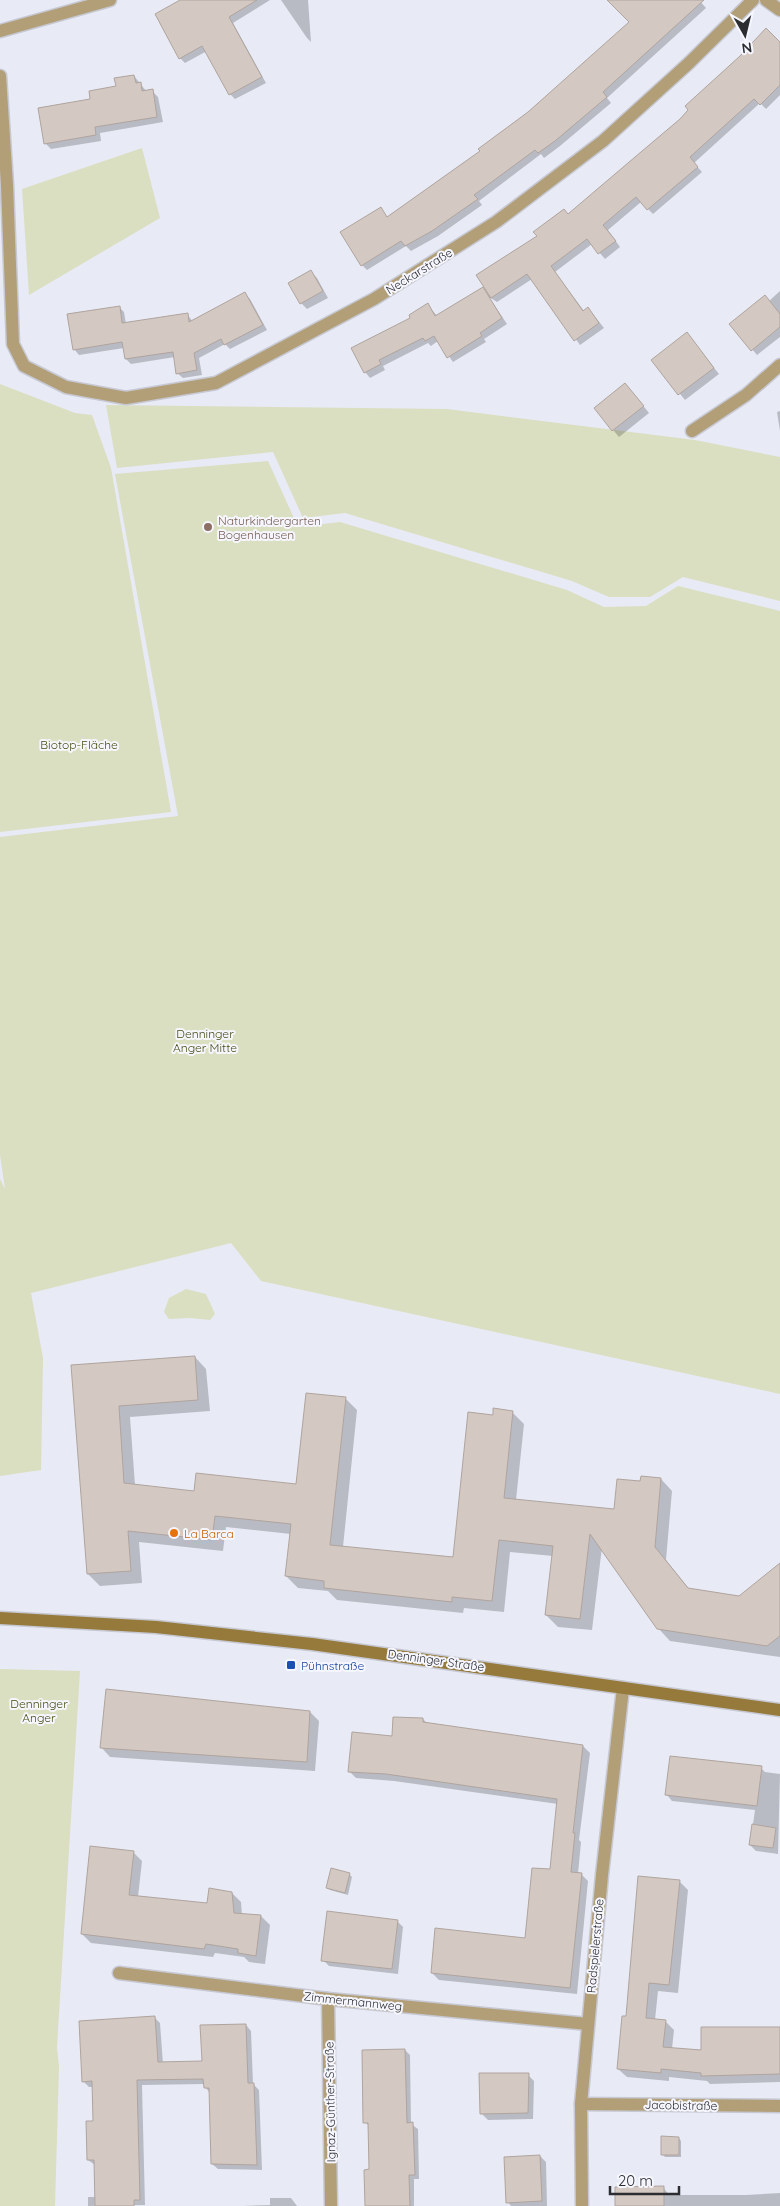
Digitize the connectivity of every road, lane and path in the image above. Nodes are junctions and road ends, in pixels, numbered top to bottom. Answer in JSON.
{"nodes":[{"id":1,"x":110,"y":0,"type":"edge"},
{"id":2,"x":753,"y":0,"type":"edge"},
{"id":3,"x":766,"y":0,"type":"edge"},
{"id":4,"x":780,"y":10,"type":"edge"},
{"id":5,"x":0,"y":31,"type":"edge"},
{"id":6,"x":0,"y":76,"type":"edge"},
{"id":7,"x":780,"y":365,"type":"edge"},
{"id":8,"x":692,"y":432,"type":"dead end"},
{"id":9,"x":0,"y":1618,"type":"edge"},
{"id":10,"x":623,"y":1688,"type":"junction"},
{"id":11,"x":780,"y":1710,"type":"edge"},
{"id":12,"x":119,"y":1973,"type":"dead end"},
{"id":13,"x":328,"y":1999,"type":"junction"},
{"id":14,"x":588,"y":2024,"type":"junction"},
{"id":15,"x":581,"y":2104,"type":"junction"},
{"id":16,"x":780,"y":2106,"type":"edge"},
{"id":17,"x":332,"y":2206,"type":"edge"},
{"id":18,"x":582,"y":2206,"type":"edge"}],
"edges":[{"from":1,"to":5,"type":"street"},
{"from":2,"to":6,"type":"street","name":"Neckarstraße"},
{"from":3,"to":4,"type":"street"},
{"from":7,"to":8,"type":"street"},
{"from":9,"to":10,"type":"street","name":"Denninger Straße"},
{"from":10,"to":11,"type":"street","name":"Denninger Straße"},
{"from":10,"to":14,"type":"street","name":"Radspielerstraße"},
{"from":12,"to":13,"type":"street","name":"Zimmermannweg"},
{"from":13,"to":14,"type":"street","name":"Zimmermannweg"},
{"from":13,"to":17,"type":"street","name":"Ignaz-Günther-Straße"},
{"from":14,"to":15,"type":"street","name":"Radspielerstraße"},
{"from":15,"to":16,"type":"street","name":"Jacobistraße"},
{"from":15,"to":18,"type":"street","name":"Radspielerstraße"}]}
